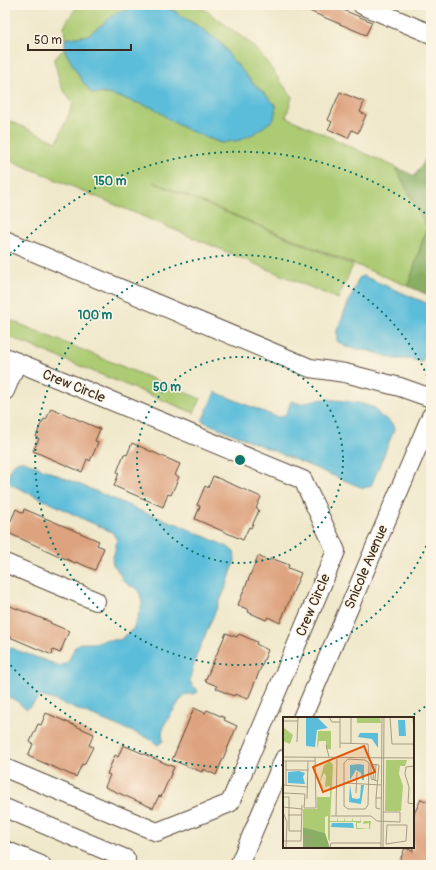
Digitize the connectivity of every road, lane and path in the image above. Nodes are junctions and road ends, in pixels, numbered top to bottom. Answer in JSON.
{"nodes":[{"id":1,"x":362,"y":5,"type":"edge"},
{"id":2,"x":431,"y":34,"type":"edge"},
{"id":3,"x":5,"y":240,"type":"edge"},
{"id":4,"x":11,"y":360,"type":"edge"},
{"id":5,"x":5,"y":391,"type":"edge"},
{"id":6,"x":431,"y":398,"type":"edge"},
{"id":7,"x":431,"y":416,"type":"edge"},
{"id":8,"x":5,"y":563,"type":"edge"},
{"id":9,"x":96,"y":601,"type":"dead end"},
{"id":10,"x":302,"y":717,"type":"edge"},
{"id":11,"x":283,"y":761,"type":"edge"},
{"id":12,"x":5,"y":768,"type":"edge"},
{"id":13,"x":5,"y":808,"type":"edge"},
{"id":14,"x":5,"y":850,"type":"edge"},
{"id":15,"x":40,"y":865,"type":"edge"},
{"id":16,"x":123,"y":865,"type":"edge"},
{"id":17,"x":239,"y":865,"type":"edge"}],
"edges":[{"from":1,"to":2,"type":"street"},
{"from":3,"to":6,"type":"street"},
{"from":4,"to":5,"type":"street"},
{"from":4,"to":12,"type":"street","name":"Crew Circle"},
{"from":7,"to":10,"type":"street","name":"Snicole Avenue"},
{"from":8,"to":9,"type":"street"},
{"from":11,"to":17,"type":"street"},
{"from":13,"to":16,"type":"street"},
{"from":14,"to":15,"type":"street"}]}
